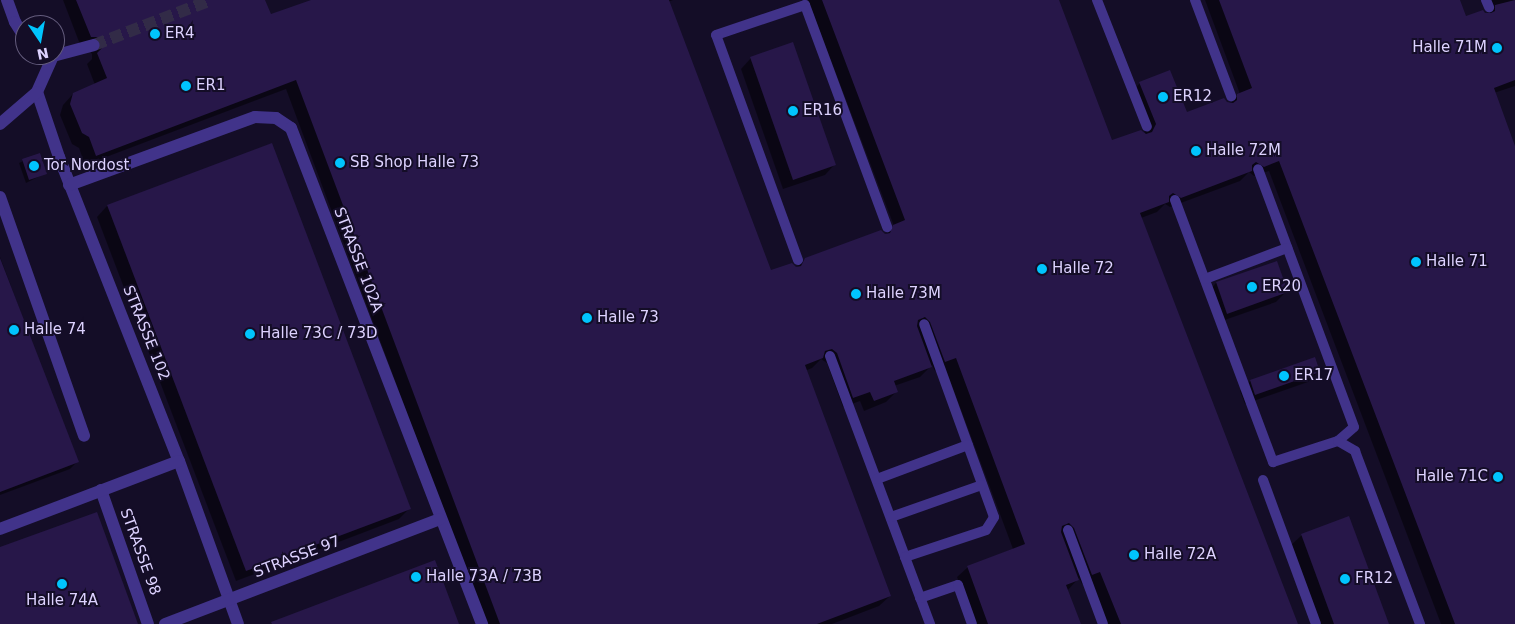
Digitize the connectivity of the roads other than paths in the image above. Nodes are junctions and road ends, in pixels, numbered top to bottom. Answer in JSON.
{"nodes":[{"id":1,"x":7,"y":0,"type":"edge"},
{"id":2,"x":1097,"y":0,"type":"edge"},
{"id":3,"x":1195,"y":0,"type":"edge"},
{"id":4,"x":15,"y":22,"type":"edge"},
{"id":5,"x":94,"y":45,"type":"tunnel mouth"},
{"id":6,"x":65,"y":53,"type":"edge"},
{"id":7,"x":48,"y":65,"type":"edge"},
{"id":8,"x":37,"y":92,"type":"junction"},
{"id":9,"x":1231,"y":96,"type":"dead end"},
{"id":10,"x":0,"y":124,"type":"edge"},
{"id":11,"x":1147,"y":127,"type":"dead end"},
{"id":12,"x":1258,"y":169,"type":"dead end"},
{"id":13,"x":69,"y":185,"type":"junction"},
{"id":14,"x":0,"y":198,"type":"edge"},
{"id":15,"x":1175,"y":200,"type":"dead end"},
{"id":16,"x":887,"y":227,"type":"dead end"},
{"id":17,"x":1287,"y":248,"type":"junction"},
{"id":18,"x":798,"y":260,"type":"dead end"},
{"id":19,"x":1205,"y":280,"type":"junction"},
{"id":20,"x":924,"y":324,"type":"dead end"},
{"id":21,"x":830,"y":356,"type":"dead end"},
{"id":22,"x":84,"y":436,"type":"dead end"},
{"id":23,"x":1338,"y":441,"type":"junction"},
{"id":24,"x":968,"y":445,"type":"junction"},
{"id":25,"x":179,"y":461,"type":"junction"},
{"id":26,"x":877,"y":479,"type":"junction"},
{"id":27,"x":1263,"y":480,"type":"dead end"},
{"id":28,"x":982,"y":485,"type":"junction"},
{"id":29,"x":101,"y":490,"type":"junction"},
{"id":30,"x":891,"y":516,"type":"junction"},
{"id":31,"x":440,"y":519,"type":"junction"},
{"id":32,"x":0,"y":529,"type":"edge"},
{"id":33,"x":1068,"y":530,"type":"dead end"},
{"id":34,"x":905,"y":557,"type":"junction"},
{"id":35,"x":920,"y":598,"type":"junction"},
{"id":36,"x":229,"y":601,"type":"junction"},
{"id":37,"x":148,"y":624,"type":"edge"},
{"id":38,"x":165,"y":624,"type":"edge"},
{"id":39,"x":238,"y":624,"type":"edge"},
{"id":40,"x":482,"y":624,"type":"edge"},
{"id":41,"x":930,"y":624,"type":"edge"},
{"id":42,"x":972,"y":624,"type":"edge"},
{"id":43,"x":1103,"y":624,"type":"edge"},
{"id":44,"x":1316,"y":624,"type":"edge"},
{"id":45,"x":1420,"y":624,"type":"edge"}],
"edges":[{"from":1,"to":4,"type":"street"},
{"from":2,"to":11,"type":"lane"},
{"from":3,"to":9,"type":"lane"},
{"from":5,"to":6,"type":"street"},
{"from":7,"to":8,"type":"street"},
{"from":8,"to":10,"type":"street"},
{"from":8,"to":13,"type":"street","name":"STRASSE 102"},
{"from":12,"to":17,"type":"lane"},
{"from":13,"to":25,"type":"street","name":"STRASSE 102"},
{"from":13,"to":31,"type":"street","name":"STRASSE 102A"},
{"from":14,"to":22,"type":"street"},
{"from":15,"to":19,"type":"lane"},
{"from":16,"to":18,"type":"lane"},
{"from":17,"to":19,"type":"lane"},
{"from":17,"to":23,"type":"lane"},
{"from":19,"to":23,"type":"lane"},
{"from":20,"to":24,"type":"lane"},
{"from":21,"to":26,"type":"lane"},
{"from":23,"to":45,"type":"lane"},
{"from":24,"to":26,"type":"lane"},
{"from":24,"to":28,"type":"lane"},
{"from":25,"to":29,"type":"street"},
{"from":25,"to":36,"type":"street","name":"STRASSE 102"},
{"from":26,"to":30,"type":"lane"},
{"from":27,"to":44,"type":"lane"},
{"from":28,"to":30,"type":"lane"},
{"from":28,"to":34,"type":"lane"},
{"from":29,"to":32,"type":"street"},
{"from":29,"to":37,"type":"street","name":"STRASSE 98"},
{"from":30,"to":34,"type":"lane"},
{"from":31,"to":36,"type":"street","name":"STRASSE 97"},
{"from":31,"to":40,"type":"street","name":"STRASSE 102A"},
{"from":33,"to":43,"type":"lane"},
{"from":34,"to":35,"type":"lane"},
{"from":35,"to":41,"type":"lane"},
{"from":35,"to":42,"type":"lane"},
{"from":36,"to":38,"type":"street","name":"STRASSE 97"},
{"from":36,"to":39,"type":"street","name":"STRASSE 102"}]}
